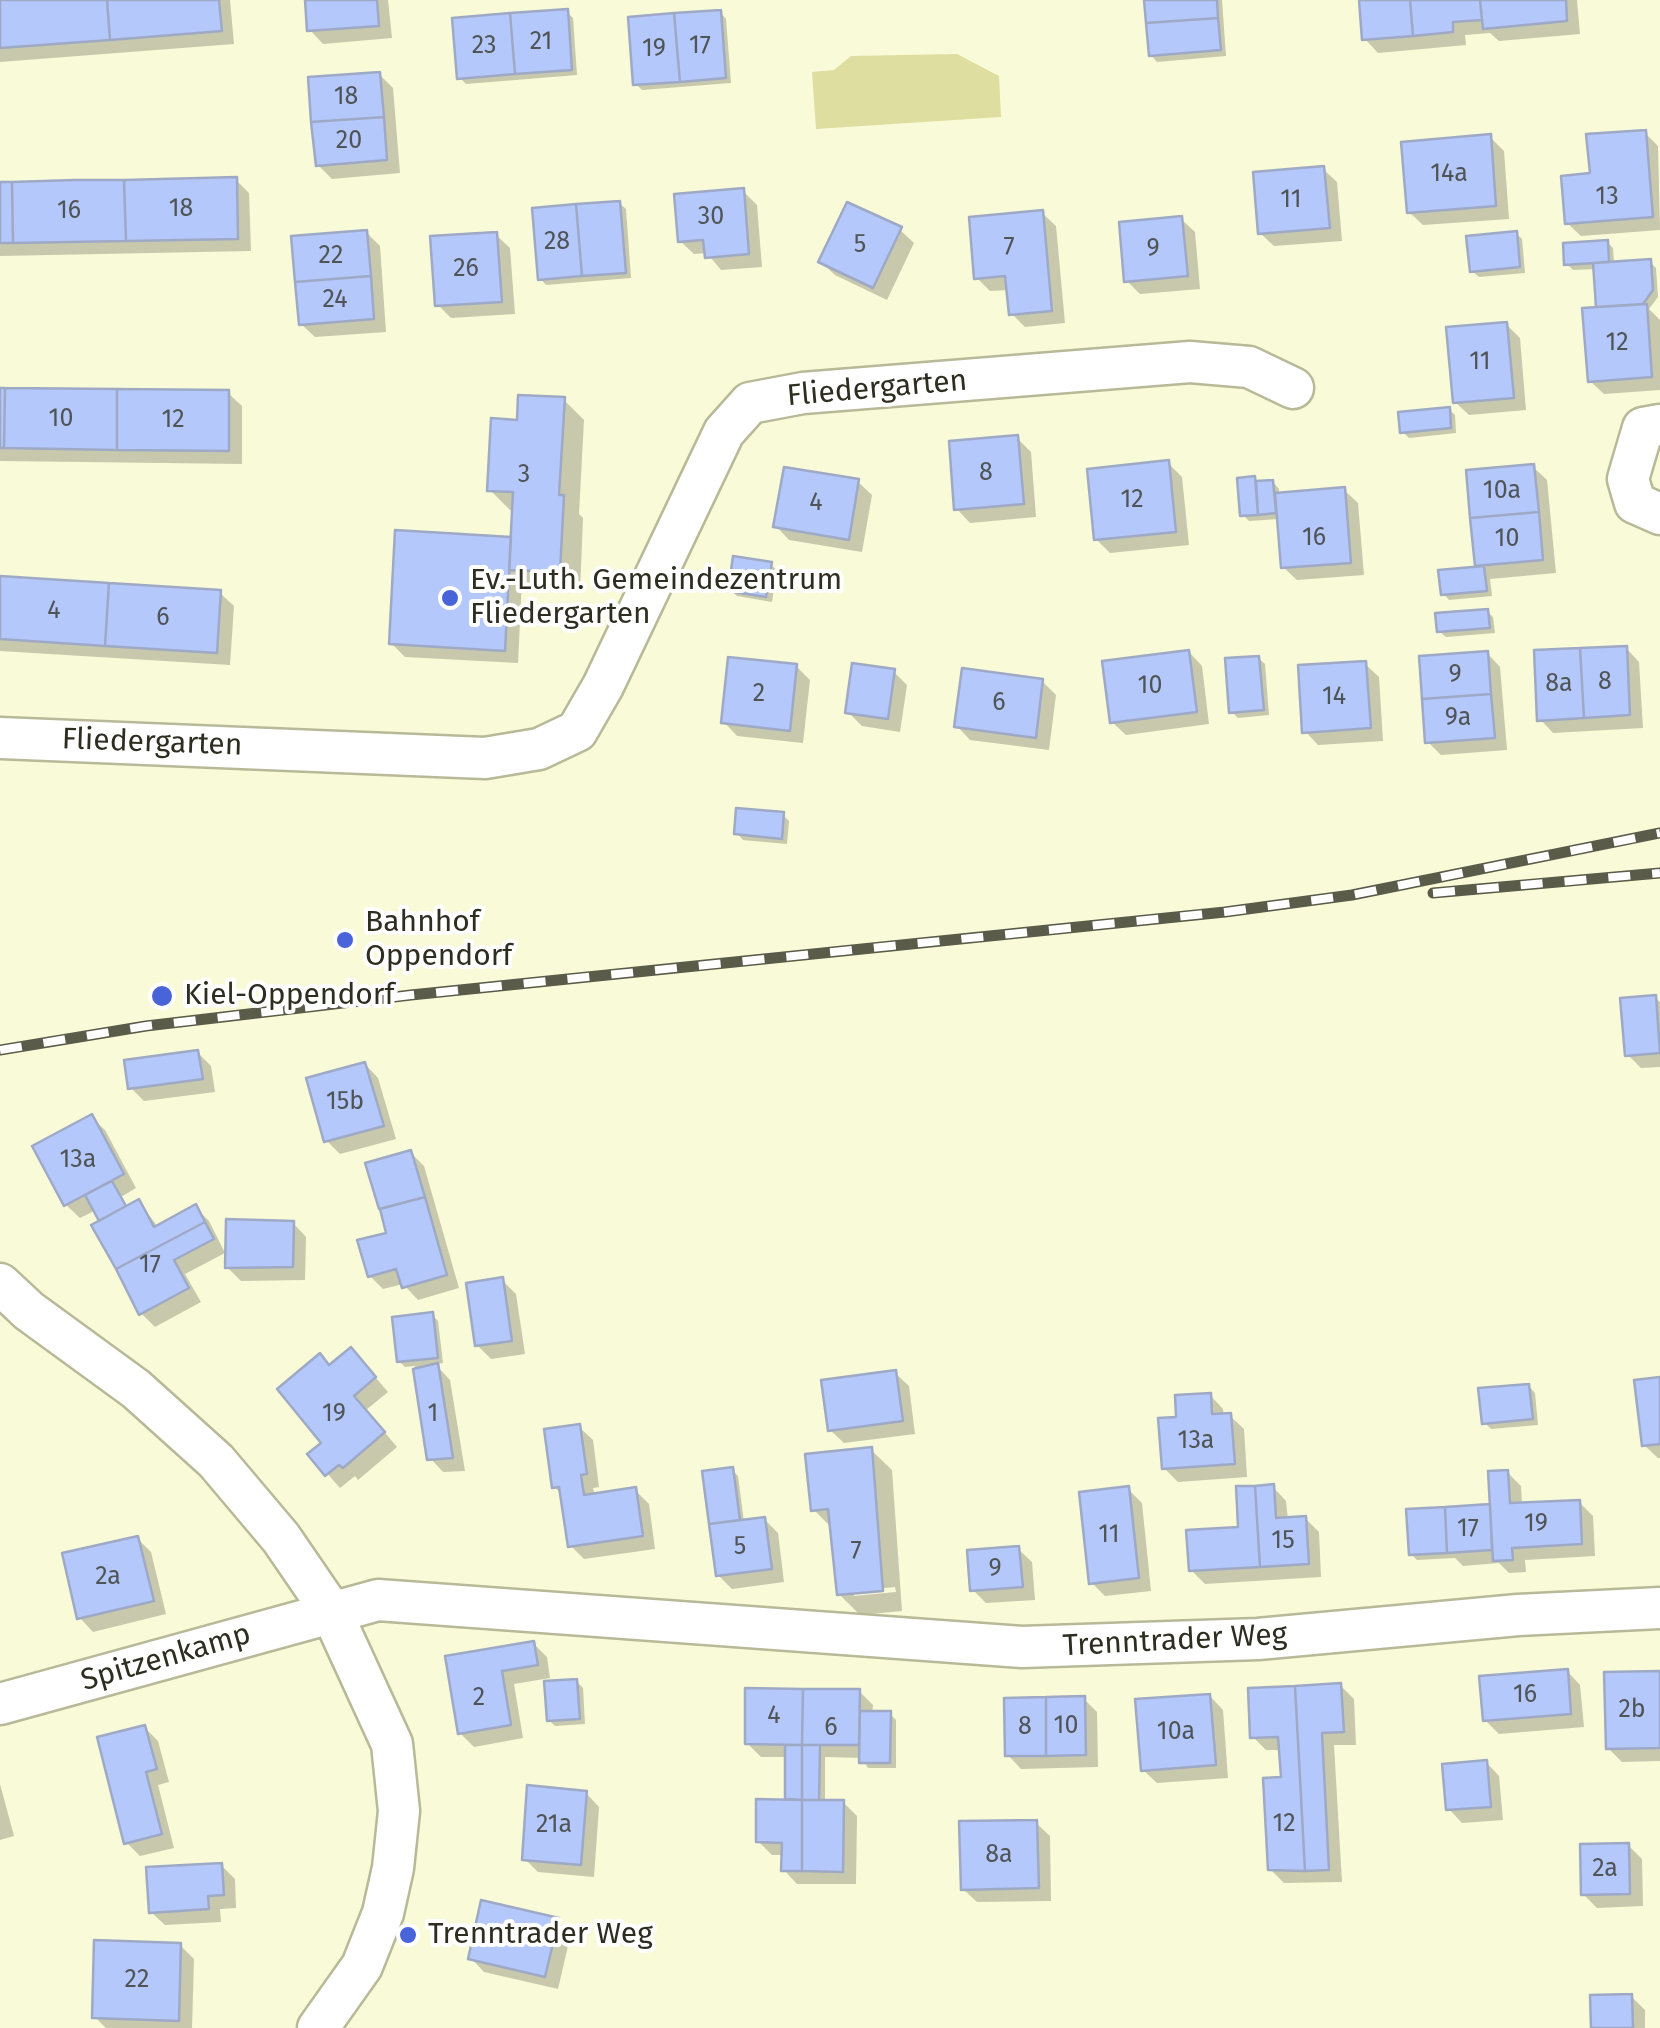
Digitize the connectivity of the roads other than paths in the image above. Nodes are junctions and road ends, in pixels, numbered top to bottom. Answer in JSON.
{"nodes":[{"id":1,"x":1293,"y":388,"type":"dead end"},
{"id":2,"x":1660,"y":425,"type":"edge"},
{"id":3,"x":1660,"y":514,"type":"edge"},
{"id":4,"x":0,"y":738,"type":"edge"},
{"id":5,"x":0,"y":1284,"type":"edge"},
{"id":6,"x":1660,"y":1608,"type":"edge"},
{"id":7,"x":331,"y":1611,"type":"junction"},
{"id":8,"x":0,"y":1704,"type":"edge"},
{"id":9,"x":318,"y":2028,"type":"edge"}],
"edges":[{"from":1,"to":4,"type":"street","name":"Fliedergarten"},
{"from":2,"to":3,"type":"street"},
{"from":5,"to":7,"type":"street"},
{"from":6,"to":7,"type":"street","name":"Trenntrader Weg"},
{"from":7,"to":8,"type":"street","name":"Spitzenkamp"},
{"from":7,"to":9,"type":"street"}]}
